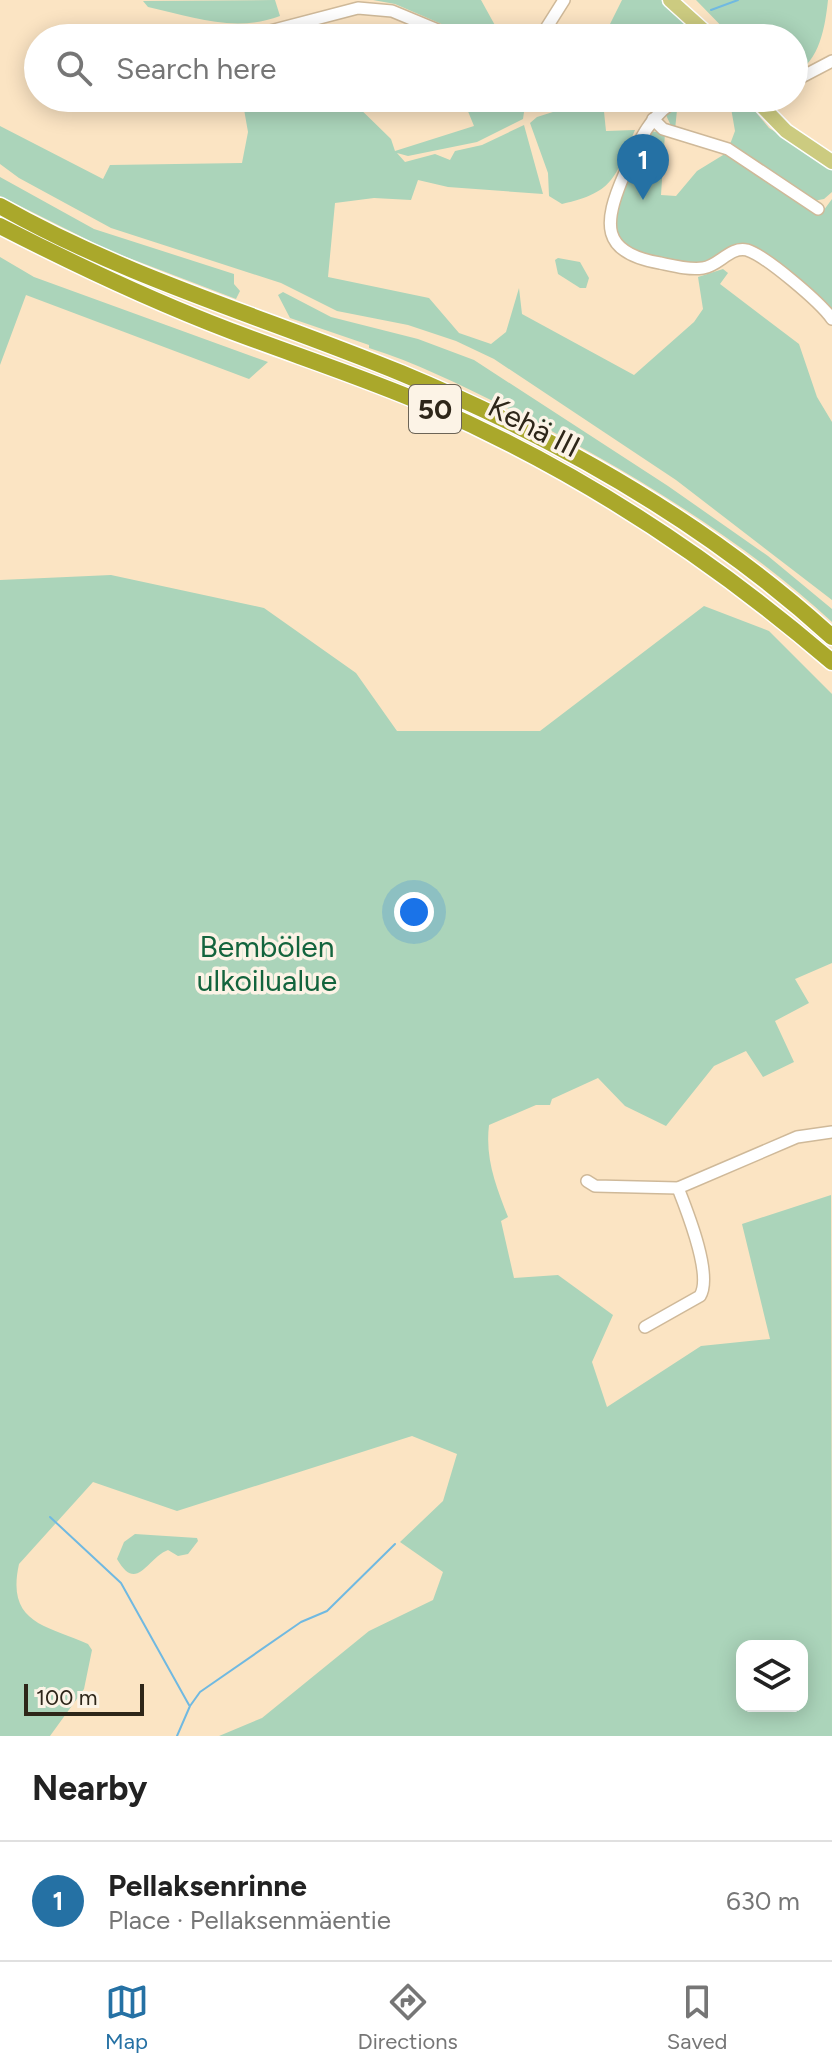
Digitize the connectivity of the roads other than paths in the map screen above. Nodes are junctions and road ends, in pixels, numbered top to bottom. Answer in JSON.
{"nodes":[{"id":1,"x":564,"y":0,"type":"edge"},
{"id":2,"x":670,"y":0,"type":"edge"},
{"id":3,"x":297,"y":24,"type":"edge"},
{"id":4,"x":423,"y":24,"type":"edge"},
{"id":5,"x":549,"y":24,"type":"edge"},
{"id":6,"x":697,"y":24,"type":"edge"},
{"id":7,"x":832,"y":61,"type":"edge"},
{"id":8,"x":808,"y":74,"type":"edge"},
{"id":9,"x":662,"y":112,"type":"edge"},
{"id":10,"x":769,"y":112,"type":"edge"},
{"id":11,"x":653,"y":119,"type":"junction"},
{"id":12,"x":832,"y":162,"type":"edge"},
{"id":13,"x":0,"y":206,"type":"edge"},
{"id":14,"x":818,"y":209,"type":"dead end"},
{"id":15,"x":0,"y":226,"type":"edge"},
{"id":16,"x":832,"y":319,"type":"edge"},
{"id":17,"x":832,"y":637,"type":"edge"},
{"id":18,"x":832,"y":662,"type":"edge"},
{"id":19,"x":832,"y":1132,"type":"edge"},
{"id":20,"x":587,"y":1181,"type":"dead end"},
{"id":21,"x":678,"y":1188,"type":"junction"},
{"id":22,"x":645,"y":1327,"type":"dead end"}],
"edges":[{"from":1,"to":5,"type":"street"},
{"from":2,"to":6,"type":"main road"},
{"from":3,"to":4,"type":"street"},
{"from":7,"to":8,"type":"street"},
{"from":9,"to":11,"type":"street"},
{"from":10,"to":12,"type":"main road"},
{"from":11,"to":14,"type":"street"},
{"from":11,"to":16,"type":"street"},
{"from":13,"to":17,"type":"highway","name":"Kehä III","number":"50"},
{"from":15,"to":18,"type":"highway","name":"Kehä III","number":"50"},
{"from":19,"to":21,"type":"street"},
{"from":20,"to":21,"type":"street"},
{"from":21,"to":22,"type":"street"}]}
